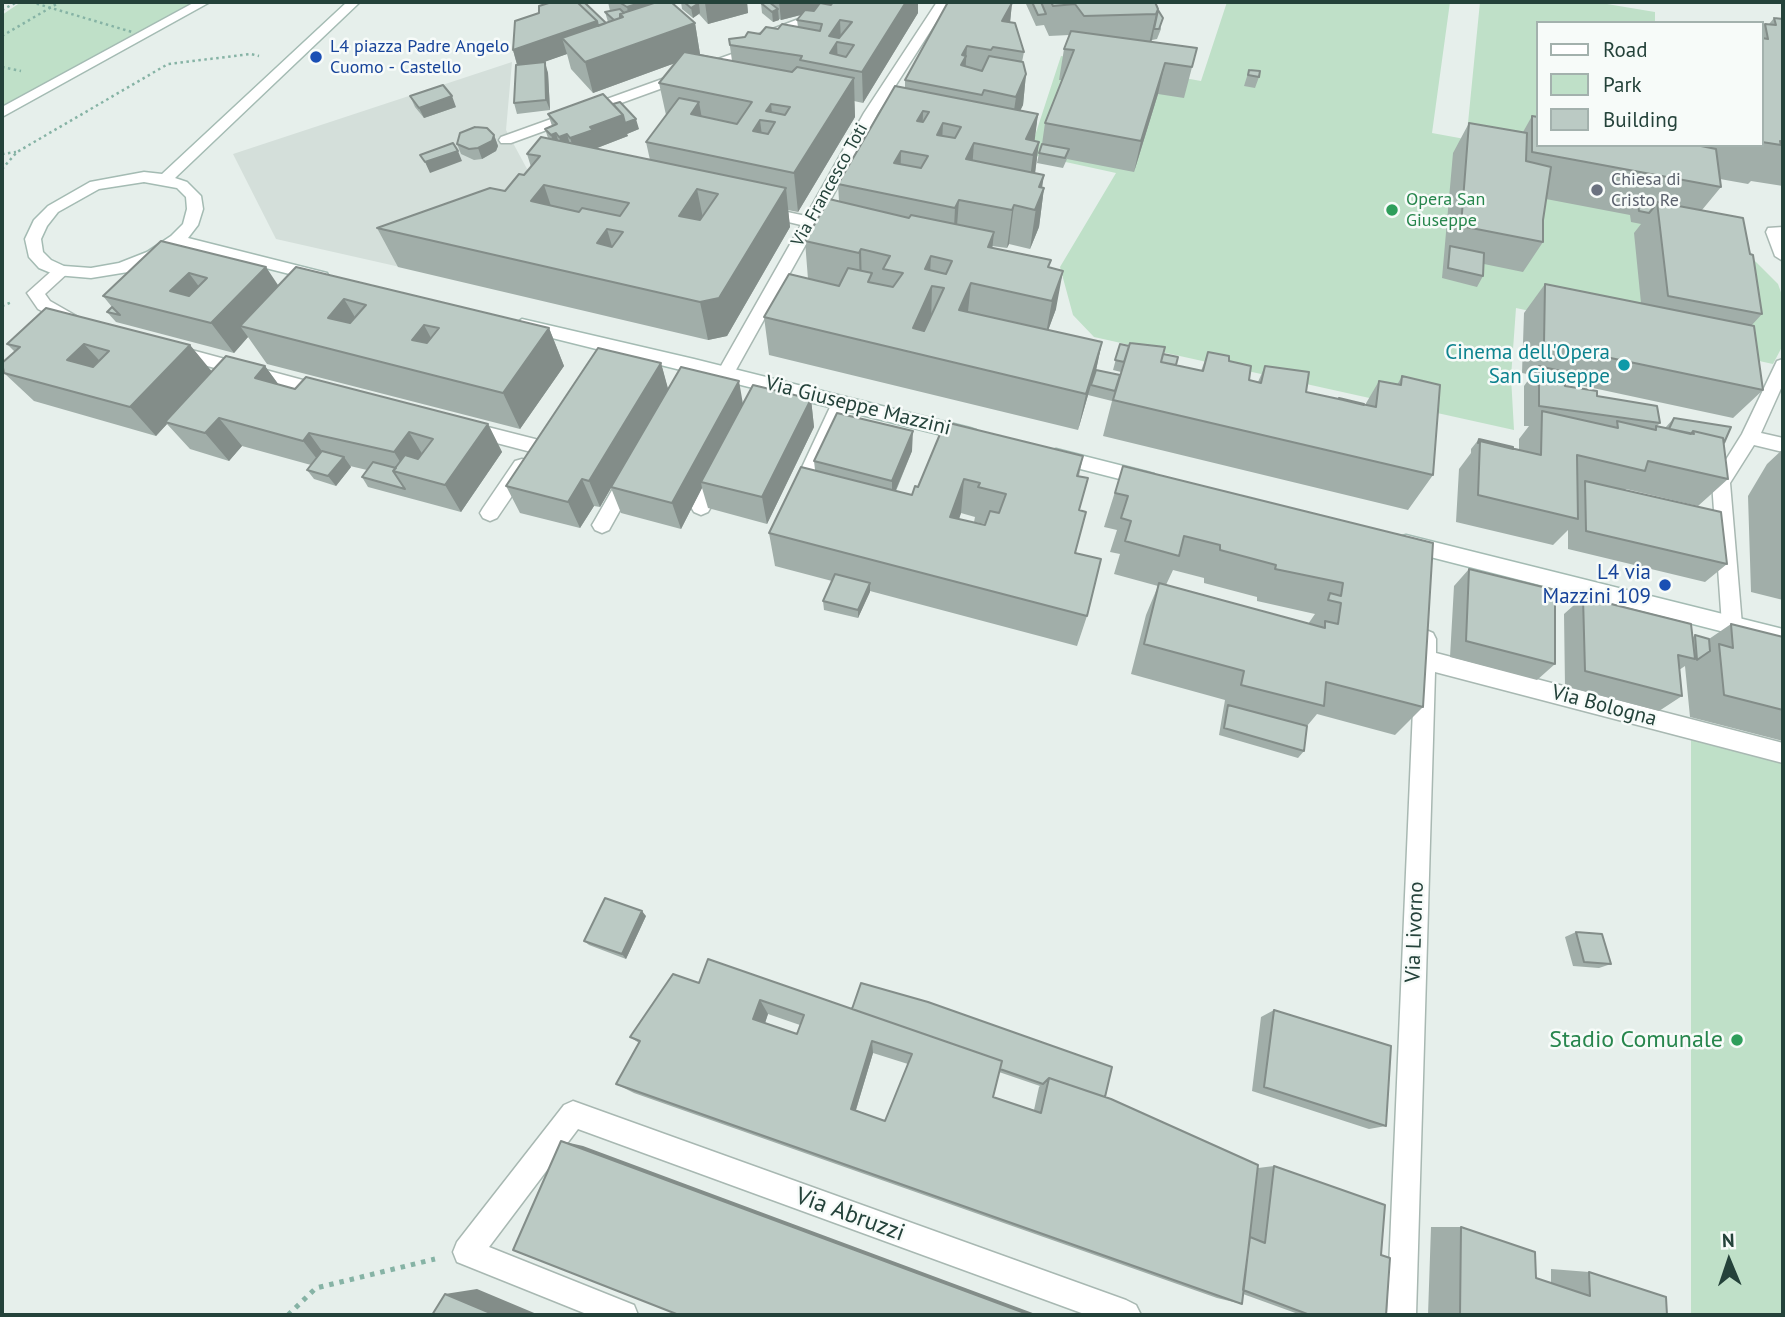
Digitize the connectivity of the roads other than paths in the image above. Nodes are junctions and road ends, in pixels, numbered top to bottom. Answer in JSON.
{"nodes":[{"id":1,"x":204,"y":2,"type":"edge"},
{"id":2,"x":354,"y":2,"type":"edge"},
{"id":3,"x":943,"y":2,"type":"edge"},
{"id":4,"x":857,"y":6,"type":"edge"},
{"id":5,"x":597,"y":97,"type":"edge"},
{"id":6,"x":2,"y":113,"type":"edge"},
{"id":7,"x":506,"y":140,"type":"dead end"},
{"id":8,"x":165,"y":179,"type":"junction"},
{"id":9,"x":742,"y":208,"type":"edge"},
{"id":10,"x":808,"y":222,"type":"junction"},
{"id":11,"x":1783,"y":232,"type":"edge"},
{"id":12,"x":861,"y":233,"type":"edge"},
{"id":13,"x":177,"y":240,"type":"junction"},
{"id":14,"x":1783,"y":256,"type":"edge"},
{"id":15,"x":62,"y":271,"type":"junction"},
{"id":16,"x":331,"y":284,"type":"edge"},
{"id":17,"x":499,"y":320,"type":"edge"},
{"id":18,"x":93,"y":329,"type":"edge"},
{"id":19,"x":156,"y":346,"type":"edge"},
{"id":20,"x":1783,"y":365,"type":"edge"},
{"id":21,"x":726,"y":373,"type":"junction"},
{"id":22,"x":337,"y":395,"type":"edge"},
{"id":23,"x":841,"y":403,"type":"junction"},
{"id":24,"x":456,"y":425,"type":"edge"},
{"id":25,"x":1750,"y":437,"type":"junction"},
{"id":26,"x":990,"y":440,"type":"edge"},
{"id":27,"x":1783,"y":445,"type":"edge"},
{"id":28,"x":1031,"y":450,"type":"edge"},
{"id":29,"x":642,"y":456,"type":"edge"},
{"id":30,"x":726,"y":457,"type":"edge"},
{"id":31,"x":1708,"y":460,"type":"edge"},
{"id":32,"x":1734,"y":464,"type":"junction"},
{"id":33,"x":1165,"y":483,"type":"edge"},
{"id":34,"x":701,"y":507,"type":"edge"},
{"id":35,"x":791,"y":510,"type":"edge"},
{"id":36,"x":490,"y":513,"type":"dead end"},
{"id":37,"x":602,"y":525,"type":"dead end"},
{"id":38,"x":1389,"y":539,"type":"edge"},
{"id":39,"x":1429,"y":548,"type":"junction"},
{"id":40,"x":1428,"y":576,"type":"edge"},
{"id":41,"x":1427,"y":618,"type":"edge"},
{"id":42,"x":1732,"y":625,"type":"junction"},
{"id":43,"x":1783,"y":638,"type":"edge"},
{"id":44,"x":1426,"y":660,"type":"junction"},
{"id":45,"x":1783,"y":753,"type":"edge"},
{"id":46,"x":624,"y":1315,"type":"edge"},
{"id":47,"x":1126,"y":1315,"type":"edge"},
{"id":48,"x":1401,"y":1315,"type":"edge"}],
"edges":[{"from":1,"to":6,"type":"street"},
{"from":2,"to":8,"type":"street"},
{"from":3,"to":10,"type":"street","name":"Via Francesco Toti"},
{"from":4,"to":5,"type":"street"},
{"from":4,"to":7,"type":"street"},
{"from":8,"to":13,"type":"street"},
{"from":8,"to":15,"type":"street"},
{"from":9,"to":10,"type":"street"},
{"from":10,"to":12,"type":"street"},
{"from":10,"to":21,"type":"street","name":"Via Francesco Toti"},
{"from":11,"to":14,"type":"street"},
{"from":13,"to":15,"type":"street"},
{"from":13,"to":16,"type":"street"},
{"from":15,"to":18,"type":"street"},
{"from":17,"to":21,"type":"street","name":"Via Giuseppe Mazzini"},
{"from":19,"to":22,"type":"street"},
{"from":20,"to":25,"type":"street"},
{"from":21,"to":23,"type":"street","name":"Via Giuseppe Mazzini"},
{"from":23,"to":26,"type":"street","name":"Via Giuseppe Mazzini"},
{"from":23,"to":35,"type":"street"},
{"from":24,"to":36,"type":"street"},
{"from":25,"to":27,"type":"street"},
{"from":25,"to":32,"type":"street"},
{"from":28,"to":33,"type":"street"},
{"from":29,"to":37,"type":"street"},
{"from":30,"to":34,"type":"street"},
{"from":31,"to":32,"type":"street"},
{"from":32,"to":42,"type":"street"},
{"from":38,"to":39,"type":"street"},
{"from":39,"to":40,"type":"street"},
{"from":39,"to":42,"type":"street"},
{"from":41,"to":44,"type":"street","name":"Via Livorno"},
{"from":42,"to":43,"type":"street"},
{"from":44,"to":45,"type":"street","name":"Via Bologna"},
{"from":44,"to":48,"type":"street","name":"Via Livorno"},
{"from":46,"to":47,"type":"street","name":"Via Abruzzi"}]}
